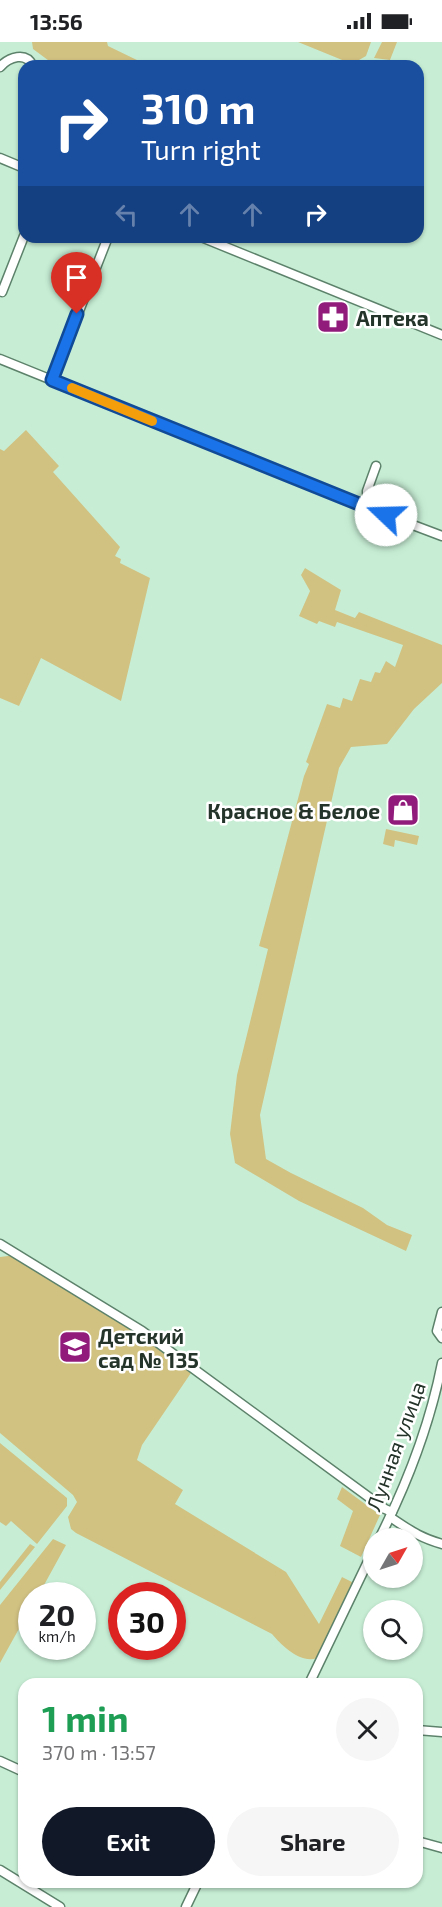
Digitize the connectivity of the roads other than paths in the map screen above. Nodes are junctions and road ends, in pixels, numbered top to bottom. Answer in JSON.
{"nodes":[{"id":1,"x":29,"y":60,"type":"edge"},
{"id":2,"x":0,"y":67,"type":"edge"},
{"id":3,"x":0,"y":158,"type":"edge"},
{"id":4,"x":18,"y":166,"type":"edge"},
{"id":5,"x":21,"y":243,"type":"edge"},
{"id":6,"x":106,"y":243,"type":"edge"},
{"id":7,"x":216,"y":243,"type":"edge"},
{"id":8,"x":2,"y":292,"type":"dead end"},
{"id":9,"x":442,"y":335,"type":"edge"},
{"id":10,"x":0,"y":359,"type":"edge"},
{"id":11,"x":52,"y":380,"type":"junction"},
{"id":12,"x":376,"y":466,"type":"dead end"},
{"id":13,"x":368,"y":508,"type":"junction"},
{"id":14,"x":442,"y":536,"type":"edge"},
{"id":15,"x":2,"y":1248,"type":"edge"},
{"id":16,"x":442,"y":1312,"type":"edge"},
{"id":17,"x":442,"y":1338,"type":"edge"},
{"id":18,"x":442,"y":1364,"type":"edge"},
{"id":19,"x":391,"y":1515,"type":"junction"},
{"id":20,"x":384,"y":1528,"type":"edge"},
{"id":21,"x":442,"y":1544,"type":"edge"},
{"id":22,"x":363,"y":1572,"type":"edge"},
{"id":23,"x":312,"y":1678,"type":"edge"},
{"id":24,"x":423,"y":1730,"type":"edge"},
{"id":25,"x":442,"y":1732,"type":"edge"},
{"id":26,"x":0,"y":1761,"type":"edge"},
{"id":27,"x":18,"y":1769,"type":"edge"},
{"id":28,"x":423,"y":1843,"type":"edge"},
{"id":29,"x":442,"y":1848,"type":"edge"},
{"id":30,"x":0,"y":1870,"type":"edge"},
{"id":31,"x":18,"y":1881,"type":"edge"},
{"id":32,"x":29,"y":1888,"type":"edge"},
{"id":33,"x":195,"y":1888,"type":"edge"},
{"id":34,"x":60,"y":1907,"type":"edge"},
{"id":35,"x":186,"y":1907,"type":"edge"}],
"edges":[{"from":1,"to":2,"type":"street"},
{"from":3,"to":4,"type":"street"},
{"from":5,"to":8,"type":"street"},
{"from":6,"to":11,"type":"street"},
{"from":7,"to":9,"type":"street"},
{"from":10,"to":11,"type":"street"},
{"from":11,"to":13,"type":"street"},
{"from":12,"to":13,"type":"street"},
{"from":13,"to":14,"type":"street"},
{"from":15,"to":19,"type":"street"},
{"from":16,"to":17,"type":"street"},
{"from":18,"to":19,"type":"street","name":"Лунная улица"},
{"from":19,"to":20,"type":"street","name":"Лунная улица"},
{"from":19,"to":21,"type":"street"},
{"from":22,"to":23,"type":"street"},
{"from":24,"to":25,"type":"street"},
{"from":26,"to":27,"type":"street"},
{"from":28,"to":29,"type":"street"},
{"from":30,"to":31,"type":"street"},
{"from":32,"to":34,"type":"street"},
{"from":33,"to":35,"type":"street"}]}
